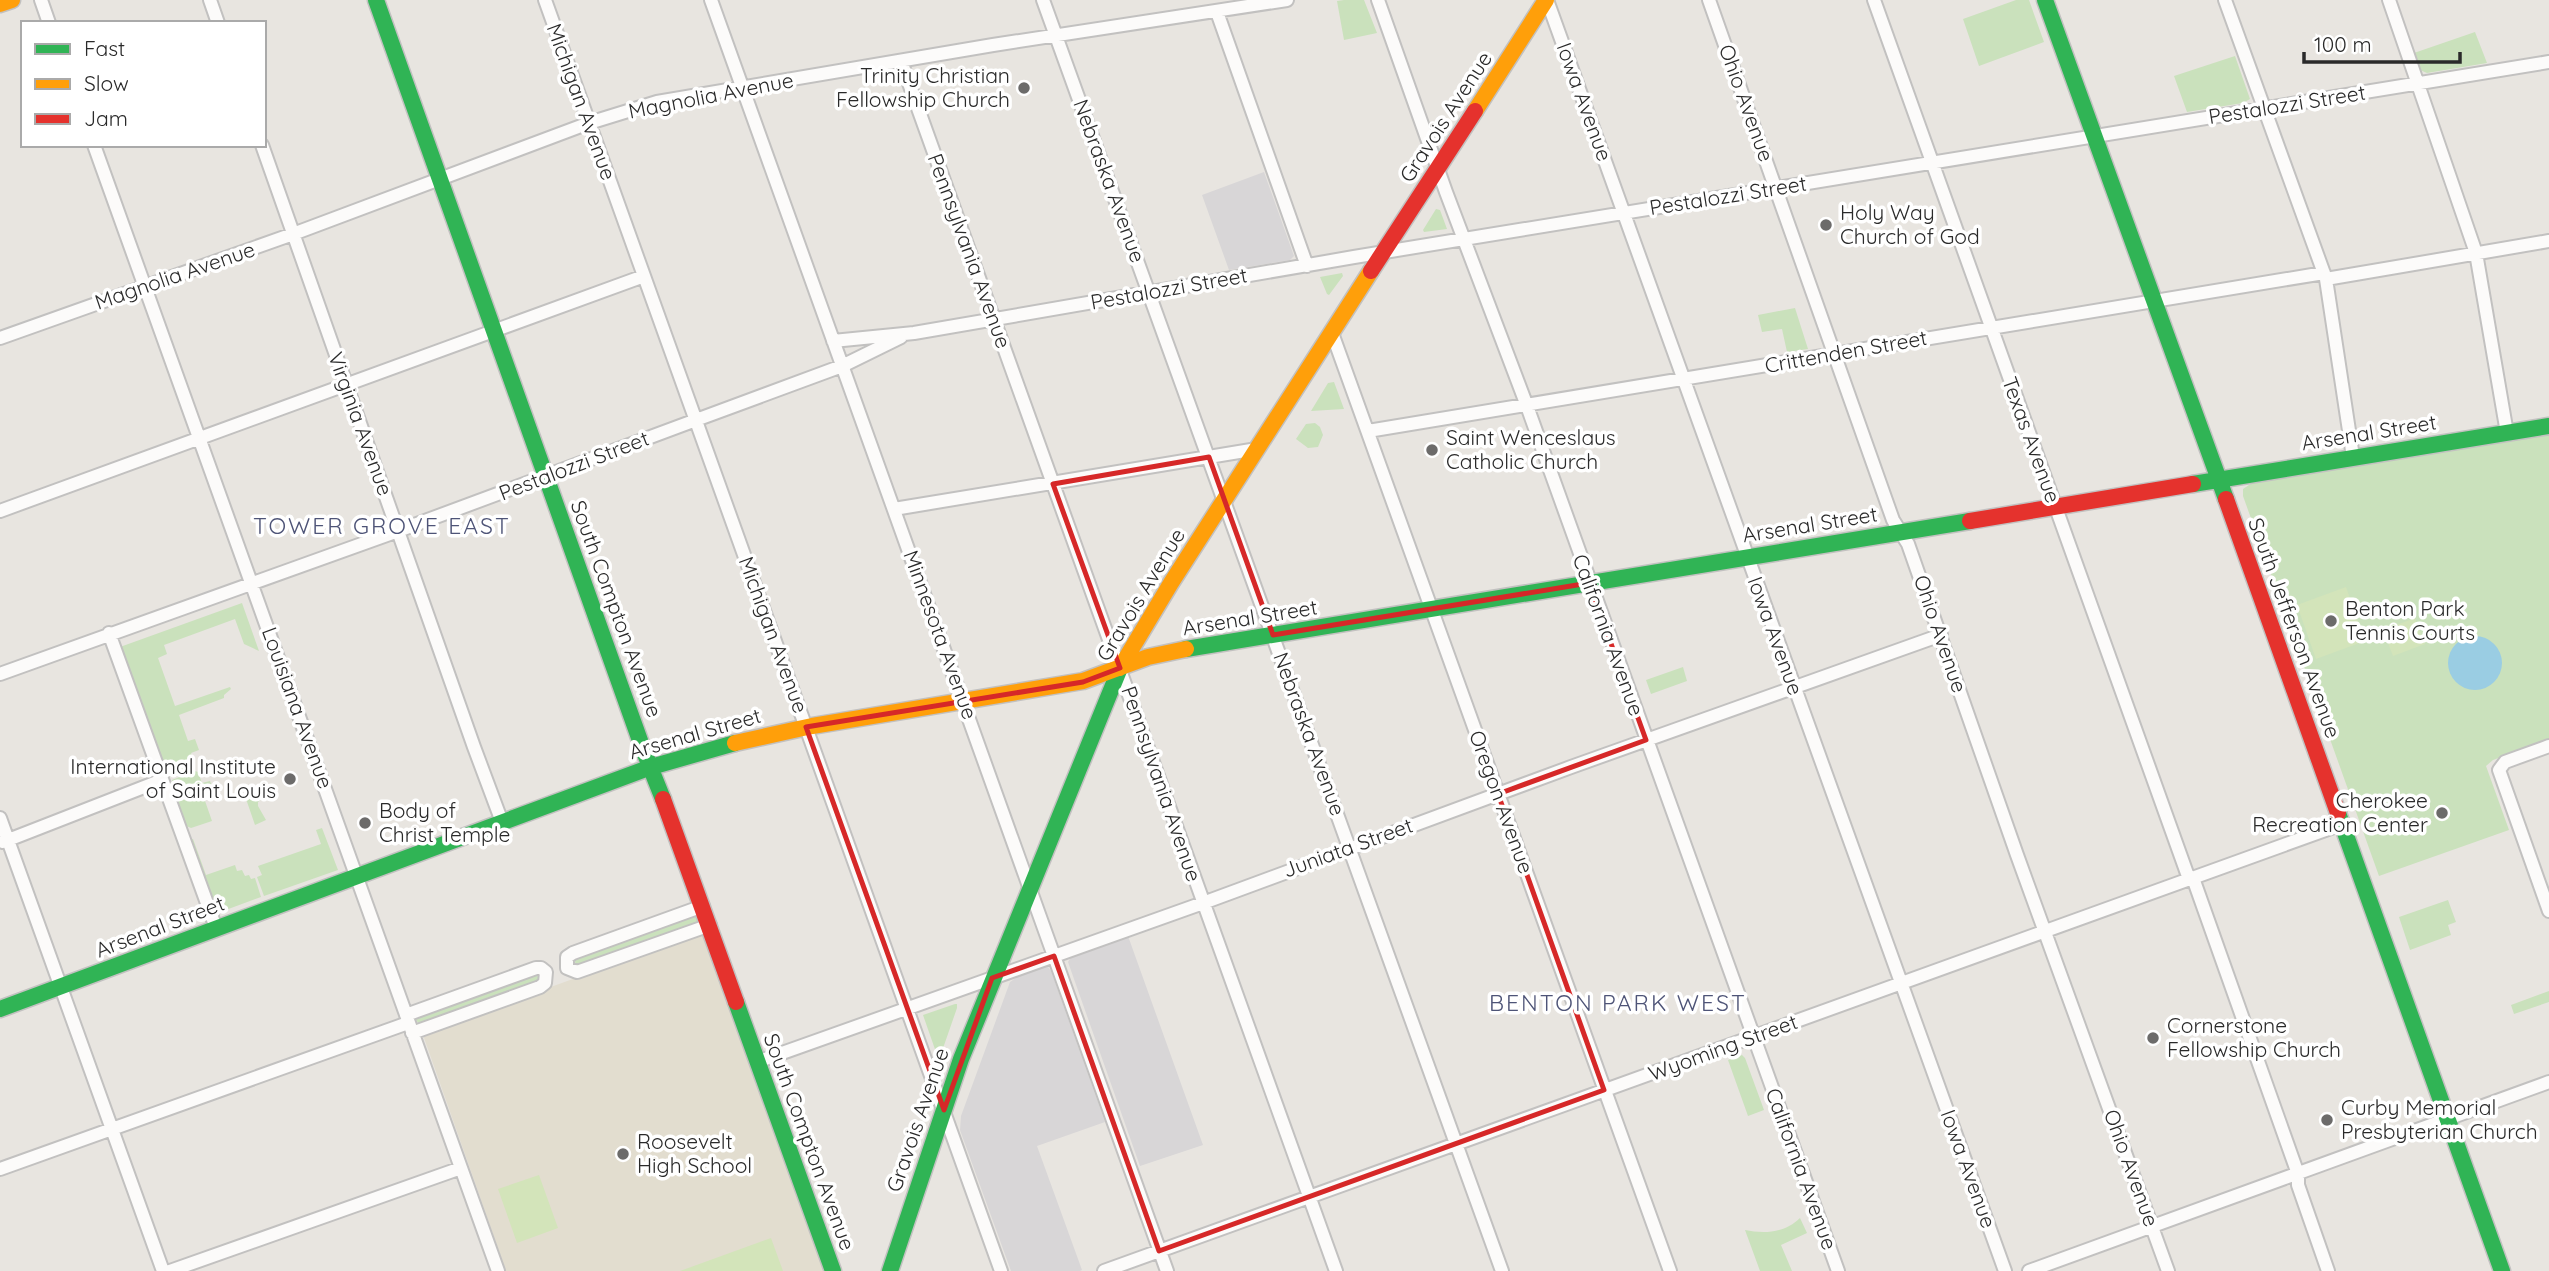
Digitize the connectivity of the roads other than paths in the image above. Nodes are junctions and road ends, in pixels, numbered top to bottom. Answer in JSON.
{"nodes":[{"id":1,"x":12,"y":0,"type":"edge"},
{"id":2,"x":41,"y":0,"type":"edge"},
{"id":3,"x":209,"y":0,"type":"edge"},
{"id":4,"x":376,"y":0,"type":"edge"},
{"id":5,"x":545,"y":0,"type":"edge"},
{"id":6,"x":711,"y":0,"type":"edge"},
{"id":7,"x":1043,"y":0,"type":"edge"},
{"id":8,"x":1287,"y":0,"type":"edge"},
{"id":9,"x":1378,"y":0,"type":"edge"},
{"id":10,"x":1546,"y":0,"type":"edge"},
{"id":11,"x":1709,"y":0,"type":"edge"},
{"id":12,"x":1874,"y":0,"type":"edge"},
{"id":13,"x":2045,"y":0,"type":"edge"},
{"id":14,"x":2225,"y":0,"type":"edge"},
{"id":15,"x":2389,"y":0,"type":"edge"},
{"id":16,"x":0,"y":5,"type":"edge"},
{"id":17,"x":1217,"y":12,"type":"junction"},
{"id":18,"x":48,"y":21,"type":"edge"},
{"id":19,"x":217,"y":21,"type":"edge"},
{"id":20,"x":1056,"y":36,"type":"junction"},
{"id":21,"x":901,"y":61,"type":"junction"},
{"id":22,"x":2549,"y":62,"type":"edge"},
{"id":23,"x":2418,"y":83,"type":"junction"},
{"id":24,"x":743,"y":88,"type":"junction"},
{"id":25,"x":2264,"y":108,"type":"junction"},
{"id":26,"x":589,"y":123,"type":"junction"},
{"id":27,"x":2096,"y":136,"type":"junction"},
{"id":28,"x":94,"y":147,"type":"edge"},
{"id":29,"x":262,"y":147,"type":"edge"},
{"id":30,"x":1932,"y":163,"type":"junction"},
{"id":31,"x":1438,"y":168,"type":"junction"},
{"id":32,"x":440,"y":178,"type":"junction"},
{"id":33,"x":1777,"y":188,"type":"junction"},
{"id":34,"x":1624,"y":213,"type":"junction"},
{"id":35,"x":293,"y":234,"type":"junction"},
{"id":36,"x":1464,"y":240,"type":"junction"},
{"id":37,"x":2549,"y":241,"type":"edge"},
{"id":38,"x":1383,"y":253,"type":"junction"},
{"id":39,"x":2476,"y":253,"type":"junction"},
{"id":40,"x":1307,"y":266,"type":"junction"},
{"id":41,"x":644,"y":276,"type":"junction"},
{"id":42,"x":2325,"y":276,"type":"junction"},
{"id":43,"x":145,"y":287,"type":"junction"},
{"id":44,"x":1149,"y":292,"type":"junction"},
{"id":45,"x":2154,"y":301,"type":"junction"},
{"id":46,"x":993,"y":319,"type":"junction"},
{"id":47,"x":1991,"y":327,"type":"junction"},
{"id":48,"x":494,"y":331,"type":"junction"},
{"id":49,"x":1332,"y":333,"type":"junction"},
{"id":50,"x":907,"y":334,"type":"junction"},
{"id":51,"x":0,"y":338,"type":"edge"},
{"id":52,"x":833,"y":341,"type":"junction"},
{"id":53,"x":1836,"y":354,"type":"junction"},
{"id":54,"x":842,"y":366,"type":"junction"},
{"id":55,"x":1683,"y":380,"type":"junction"},
{"id":56,"x":346,"y":385,"type":"junction"},
{"id":57,"x":1527,"y":406,"type":"junction"},
{"id":58,"x":696,"y":420,"type":"junction"},
{"id":59,"x":2549,"y":426,"type":"edge"},
{"id":60,"x":1368,"y":431,"type":"junction"},
{"id":61,"x":2507,"y":433,"type":"junction"},
{"id":62,"x":200,"y":439,"type":"junction"},
{"id":63,"x":1257,"y":449,"type":"junction"},
{"id":64,"x":1209,"y":457,"type":"junction"},
{"id":65,"x":2353,"y":457,"type":"junction"},
{"id":66,"x":546,"y":475,"type":"junction"},
{"id":67,"x":2218,"y":479,"type":"junction"},
{"id":68,"x":1053,"y":484,"type":"junction"},
{"id":69,"x":1225,"y":499,"type":"junction"},
{"id":70,"x":2055,"y":506,"type":"junction"},
{"id":71,"x":894,"y":509,"type":"junction"},
{"id":72,"x":0,"y":512,"type":"edge"},
{"id":73,"x":398,"y":531,"type":"junction"},
{"id":74,"x":1901,"y":531,"type":"junction"},
{"id":75,"x":1746,"y":557,"type":"junction"},
{"id":76,"x":1589,"y":583,"type":"junction"},
{"id":77,"x":252,"y":584,"type":"junction"},
{"id":78,"x":1432,"y":609,"type":"junction"},
{"id":79,"x":109,"y":633,"type":"junction"},
{"id":80,"x":1941,"y":635,"type":"junction"},
{"id":81,"x":1273,"y":636,"type":"junction"},
{"id":82,"x":1120,"y":667,"type":"junction"},
{"id":83,"x":0,"y":674,"type":"edge"},
{"id":84,"x":1794,"y":688,"type":"junction"},
{"id":85,"x":964,"y":701,"type":"junction"},
{"id":86,"x":806,"y":727,"type":"junction"},
{"id":87,"x":1646,"y":740,"type":"junction"},
{"id":88,"x":2549,"y":746,"type":"edge"},
{"id":89,"x":651,"y":766,"type":"junction"},
{"id":90,"x":162,"y":780,"type":"junction"},
{"id":91,"x":1498,"y":794,"type":"junction"},
{"id":92,"x":0,"y":818,"type":"edge"},
{"id":93,"x":502,"y":822,"type":"junction"},
{"id":94,"x":2342,"y":824,"type":"junction"},
{"id":95,"x":4,"y":841,"type":"edge"},
{"id":96,"x":1349,"y":848,"type":"junction"},
{"id":97,"x":356,"y":877,"type":"junction"},
{"id":98,"x":2191,"y":879,"type":"junction"},
{"id":99,"x":1030,"y":887,"type":"junction"},
{"id":100,"x":1203,"y":903,"type":"junction"},
{"id":101,"x":703,"y":906,"type":"junction"},
{"id":102,"x":2549,"y":911,"type":"edge"},
{"id":103,"x":710,"y":925,"type":"junction"},
{"id":104,"x":216,"y":928,"type":"junction"},
{"id":105,"x":2045,"y":931,"type":"junction"},
{"id":106,"x":1054,"y":956,"type":"junction"},
{"id":107,"x":992,"y":978,"type":"junction"},
{"id":108,"x":1901,"y":983,"type":"junction"},
{"id":109,"x":61,"y":986,"type":"junction"},
{"id":110,"x":0,"y":1009,"type":"edge"},
{"id":111,"x":907,"y":1009,"type":"junction"},
{"id":112,"x":409,"y":1024,"type":"junction"},
{"id":113,"x":1754,"y":1037,"type":"junction"},
{"id":114,"x":757,"y":1062,"type":"junction"},
{"id":115,"x":2549,"y":1082,"type":"edge"},
{"id":116,"x":1604,"y":1090,"type":"junction"},
{"id":117,"x":943,"y":1110,"type":"junction"},
{"id":118,"x":2447,"y":1118,"type":"junction"},
{"id":119,"x":112,"y":1128,"type":"junction"},
{"id":120,"x":1456,"y":1143,"type":"junction"},
{"id":121,"x":461,"y":1168,"type":"junction"},
{"id":122,"x":0,"y":1169,"type":"edge"},
{"id":123,"x":2298,"y":1174,"type":"junction"},
{"id":124,"x":1309,"y":1197,"type":"junction"},
{"id":125,"x":2152,"y":1227,"type":"junction"},
{"id":126,"x":1159,"y":1251,"type":"junction"},
{"id":127,"x":163,"y":1271,"type":"edge"},
{"id":128,"x":170,"y":1271,"type":"edge"},
{"id":129,"x":498,"y":1271,"type":"edge"},
{"id":130,"x":833,"y":1271,"type":"edge"},
{"id":131,"x":890,"y":1271,"type":"edge"},
{"id":132,"x":1001,"y":1271,"type":"edge"},
{"id":133,"x":1104,"y":1271,"type":"edge"},
{"id":134,"x":1167,"y":1271,"type":"edge"},
{"id":135,"x":1336,"y":1271,"type":"edge"},
{"id":136,"x":1502,"y":1271,"type":"edge"},
{"id":137,"x":1670,"y":1271,"type":"edge"},
{"id":138,"x":1838,"y":1271,"type":"edge"},
{"id":139,"x":2005,"y":1271,"type":"edge"},
{"id":140,"x":2029,"y":1271,"type":"edge"},
{"id":141,"x":2168,"y":1271,"type":"edge"},
{"id":142,"x":2328,"y":1271,"type":"edge"},
{"id":143,"x":2502,"y":1271,"type":"edge"}],
"edges":[{"from":1,"to":16,"type":"main road"},
{"from":2,"to":18,"type":"street"},
{"from":3,"to":19,"type":"street"},
{"from":4,"to":32,"type":"main road","name":"South Compton Avenue"},
{"from":5,"to":26,"type":"street","name":"Michigan Avenue"},
{"from":6,"to":24,"type":"street","name":"Minnesota Avenue"},
{"from":7,"to":20,"type":"street","name":"Nebraska Avenue"},
{"from":8,"to":17,"type":"street","name":"Magnolia Avenue"},
{"from":9,"to":31,"type":"street","name":"California Avenue"},
{"from":10,"to":31,"type":"main road","name":"Gravois Avenue"},
{"from":10,"to":34,"type":"street","name":"Iowa Avenue"},
{"from":11,"to":33,"type":"street","name":"Ohio Avenue"},
{"from":12,"to":30,"type":"street","name":"Texas Avenue"},
{"from":13,"to":27,"type":"main road","name":"South Jefferson Avenue"},
{"from":14,"to":25,"type":"street"},
{"from":15,"to":23,"type":"street"},
{"from":17,"to":20,"type":"street","name":"Magnolia Avenue"},
{"from":17,"to":40,"type":"street"},
{"from":20,"to":21,"type":"street","name":"Magnolia Avenue"},
{"from":20,"to":44,"type":"street","name":"Nebraska Avenue"},
{"from":21,"to":24,"type":"street","name":"Magnolia Avenue"},
{"from":21,"to":46,"type":"street","name":"Pennsylvania Avenue"},
{"from":22,"to":23,"type":"street","name":"Pestalozzi Street"},
{"from":23,"to":25,"type":"street","name":"Pestalozzi Street"},
{"from":23,"to":39,"type":"street"},
{"from":24,"to":26,"type":"street","name":"Magnolia Avenue"},
{"from":24,"to":52,"type":"street","name":"Minnesota Avenue"},
{"from":25,"to":27,"type":"street","name":"Pestalozzi Street"},
{"from":25,"to":42,"type":"street"},
{"from":26,"to":32,"type":"street","name":"Magnolia Avenue"},
{"from":26,"to":41,"type":"street","name":"Michigan Avenue"},
{"from":27,"to":30,"type":"street","name":"Pestalozzi Street"},
{"from":27,"to":45,"type":"main road","name":"South Jefferson Avenue"},
{"from":28,"to":43,"type":"street","name":"Louisiana Avenue"},
{"from":29,"to":35,"type":"street","name":"Virginia Avenue"},
{"from":30,"to":33,"type":"street","name":"Pestalozzi Street"},
{"from":30,"to":47,"type":"street","name":"Texas Avenue"},
{"from":31,"to":36,"type":"street","name":"California Avenue"},
{"from":31,"to":38,"type":"main road","name":"Gravois Avenue"},
{"from":32,"to":35,"type":"street","name":"Magnolia Avenue"},
{"from":32,"to":48,"type":"main road","name":"South Compton Avenue"},
{"from":33,"to":34,"type":"street","name":"Pestalozzi Street"},
{"from":33,"to":53,"type":"street","name":"Ohio Avenue"},
{"from":34,"to":36,"type":"street","name":"Pestalozzi Street"},
{"from":34,"to":55,"type":"street","name":"Iowa Avenue"},
{"from":35,"to":43,"type":"street","name":"Magnolia Avenue"},
{"from":35,"to":56,"type":"street","name":"Virginia Avenue"},
{"from":36,"to":38,"type":"street","name":"Pestalozzi Street"},
{"from":36,"to":57,"type":"street","name":"California Avenue"},
{"from":37,"to":39,"type":"street","name":"Crittenden Street"},
{"from":38,"to":40,"type":"street","name":"Pestalozzi Street"},
{"from":38,"to":49,"type":"main road","name":"Gravois Avenue"},
{"from":39,"to":42,"type":"street","name":"Crittenden Street"},
{"from":39,"to":61,"type":"street"},
{"from":40,"to":44,"type":"street","name":"Pestalozzi Street"},
{"from":41,"to":48,"type":"street"},
{"from":41,"to":58,"type":"street","name":"Michigan Avenue"},
{"from":42,"to":45,"type":"street","name":"Crittenden Street"},
{"from":42,"to":65,"type":"street"},
{"from":43,"to":51,"type":"street","name":"Magnolia Avenue"},
{"from":43,"to":62,"type":"street","name":"Louisiana Avenue"},
{"from":44,"to":46,"type":"street","name":"Pestalozzi Street"},
{"from":44,"to":64,"type":"street","name":"Nebraska Avenue"},
{"from":45,"to":47,"type":"street","name":"Crittenden Street"},
{"from":45,"to":67,"type":"main road","name":"South Jefferson Avenue"},
{"from":46,"to":50,"type":"street","name":"Pestalozzi Street"},
{"from":46,"to":68,"type":"street","name":"Pennsylvania Avenue"},
{"from":47,"to":53,"type":"street","name":"Crittenden Street"},
{"from":47,"to":70,"type":"street","name":"Texas Avenue"},
{"from":48,"to":56,"type":"street"},
{"from":48,"to":66,"type":"main road","name":"South Compton Avenue"},
{"from":49,"to":60,"type":"street","name":"Oregon Avenue"},
{"from":49,"to":63,"type":"main road","name":"Gravois Avenue"},
{"from":50,"to":52,"type":"street","name":"Pestalozzi Street"},
{"from":50,"to":54,"type":"street","name":"Pestalozzi Street"},
{"from":52,"to":54,"type":"street","name":"Minnesota Avenue"},
{"from":53,"to":55,"type":"street","name":"Crittenden Street"},
{"from":53,"to":74,"type":"street","name":"Ohio Avenue"},
{"from":54,"to":58,"type":"street","name":"Pestalozzi Street"},
{"from":54,"to":71,"type":"street","name":"Minnesota Avenue"},
{"from":55,"to":57,"type":"street","name":"Crittenden Street"},
{"from":55,"to":75,"type":"street","name":"Iowa Avenue"},
{"from":56,"to":62,"type":"street"},
{"from":56,"to":73,"type":"street","name":"Virginia Avenue"},
{"from":57,"to":60,"type":"street","name":"Crittenden Street"},
{"from":57,"to":76,"type":"street","name":"California Avenue"},
{"from":58,"to":66,"type":"street","name":"Pestalozzi Street"},
{"from":58,"to":86,"type":"street","name":"Michigan Avenue"},
{"from":59,"to":61,"type":"main road","name":"Arsenal Street"},
{"from":60,"to":78,"type":"street","name":"Oregon Avenue"},
{"from":61,"to":65,"type":"main road","name":"Arsenal Street"},
{"from":62,"to":72,"type":"street"},
{"from":62,"to":77,"type":"street","name":"Louisiana Avenue"},
{"from":63,"to":64,"type":"street"},
{"from":63,"to":69,"type":"main road","name":"Gravois Avenue"},
{"from":64,"to":68,"type":"street"},
{"from":64,"to":69,"type":"street","name":"Nebraska Avenue"},
{"from":65,"to":67,"type":"main road","name":"Arsenal Street"},
{"from":66,"to":73,"type":"street","name":"Pestalozzi Street"},
{"from":66,"to":89,"type":"main road","name":"South Compton Avenue"},
{"from":67,"to":70,"type":"main road","name":"Arsenal Street"},
{"from":67,"to":94,"type":"main road","name":"South Jefferson Avenue"},
{"from":68,"to":71,"type":"street"},
{"from":68,"to":82,"type":"street","name":"Pennsylvania Avenue"},
{"from":69,"to":81,"type":"street","name":"Nebraska Avenue"},
{"from":69,"to":82,"type":"main road","name":"Gravois Avenue"},
{"from":70,"to":74,"type":"main road","name":"Arsenal Street"},
{"from":70,"to":98,"type":"street","name":"Texas Avenue"},
{"from":71,"to":85,"type":"street","name":"Minnesota Avenue"},
{"from":73,"to":77,"type":"street","name":"Pestalozzi Street"},
{"from":73,"to":93,"type":"street","name":"Virginia Avenue"},
{"from":74,"to":75,"type":"main road","name":"Arsenal Street"},
{"from":74,"to":80,"type":"street","name":"Ohio Avenue"},
{"from":75,"to":76,"type":"main road","name":"Arsenal Street"},
{"from":75,"to":84,"type":"street","name":"Iowa Avenue"},
{"from":76,"to":78,"type":"main road","name":"Arsenal Street"},
{"from":76,"to":87,"type":"street","name":"California Avenue"},
{"from":77,"to":79,"type":"street","name":"Pestalozzi Street"},
{"from":77,"to":97,"type":"street","name":"Louisiana Avenue"},
{"from":78,"to":81,"type":"main road","name":"Arsenal Street"},
{"from":78,"to":91,"type":"street","name":"Oregon Avenue"},
{"from":79,"to":83,"type":"street","name":"Pestalozzi Street"},
{"from":79,"to":90,"type":"street"},
{"from":80,"to":84,"type":"street","name":"Juniata Street"},
{"from":80,"to":105,"type":"street","name":"Ohio Avenue"},
{"from":81,"to":82,"type":"main road","name":"Arsenal Street"},
{"from":81,"to":96,"type":"street","name":"Nebraska Avenue"},
{"from":82,"to":85,"type":"main road","name":"Arsenal Street"},
{"from":82,"to":99,"type":"main road","name":"Gravois Avenue"},
{"from":82,"to":100,"type":"street","name":"Pennsylvania Avenue"},
{"from":84,"to":87,"type":"street","name":"Juniata Street"},
{"from":84,"to":108,"type":"street","name":"Iowa Avenue"},
{"from":85,"to":86,"type":"main road","name":"Arsenal Street"},
{"from":85,"to":99,"type":"street","name":"Minnesota Avenue"},
{"from":86,"to":89,"type":"main road","name":"Arsenal Street"},
{"from":86,"to":111,"type":"street","name":"Michigan Avenue"},
{"from":87,"to":91,"type":"street","name":"Juniata Street"},
{"from":87,"to":113,"type":"street","name":"California Avenue"},
{"from":88,"to":102,"type":"street"},
{"from":89,"to":93,"type":"main road","name":"Arsenal Street"},
{"from":89,"to":101,"type":"main road","name":"South Compton Avenue"},
{"from":90,"to":95,"type":"street"},
{"from":90,"to":104,"type":"street"},
{"from":91,"to":96,"type":"street","name":"Juniata Street"},
{"from":91,"to":116,"type":"street","name":"Oregon Avenue"},
{"from":92,"to":95,"type":"street"},
{"from":93,"to":97,"type":"main road","name":"Arsenal Street"},
{"from":94,"to":98,"type":"street","name":"Wyoming Street"},
{"from":94,"to":118,"type":"main road","name":"South Jefferson Avenue"},
{"from":95,"to":109,"type":"street"},
{"from":96,"to":100,"type":"street","name":"Juniata Street"},
{"from":96,"to":120,"type":"street","name":"Nebraska Avenue"},
{"from":97,"to":104,"type":"main road","name":"Arsenal Street"},
{"from":97,"to":112,"type":"street","name":"Louisiana Avenue"},
{"from":98,"to":105,"type":"street","name":"Wyoming Street"},
{"from":98,"to":123,"type":"street","name":"Texas Avenue"},
{"from":99,"to":106,"type":"street","name":"Minnesota Avenue"},
{"from":99,"to":107,"type":"main road","name":"Gravois Avenue"},
{"from":100,"to":106,"type":"street","name":"Juniata Street"},
{"from":100,"to":124,"type":"street","name":"Pennsylvania Avenue"},
{"from":101,"to":103,"type":"main road","name":"South Compton Avenue"},
{"from":101,"to":103,"type":"street"},
{"from":103,"to":114,"type":"main road","name":"South Compton Avenue"},
{"from":104,"to":109,"type":"main road","name":"Arsenal Street"},
{"from":105,"to":108,"type":"street","name":"Wyoming Street"},
{"from":105,"to":125,"type":"street","name":"Ohio Avenue"},
{"from":106,"to":107,"type":"street","name":"Juniata Street"},
{"from":106,"to":126,"type":"street","name":"Minnesota Avenue"},
{"from":107,"to":111,"type":"street","name":"Juniata Street"},
{"from":107,"to":117,"type":"main road","name":"Gravois Avenue"},
{"from":108,"to":113,"type":"street","name":"Wyoming Street"},
{"from":108,"to":139,"type":"street","name":"Iowa Avenue"},
{"from":109,"to":110,"type":"main road","name":"Arsenal Street"},
{"from":109,"to":119,"type":"street"},
{"from":111,"to":114,"type":"street","name":"Juniata Street"},
{"from":111,"to":117,"type":"street","name":"Michigan Avenue"},
{"from":112,"to":112,"type":"street"},
{"from":112,"to":119,"type":"street"},
{"from":112,"to":121,"type":"street","name":"Louisiana Avenue"},
{"from":113,"to":116,"type":"street","name":"Wyoming Street"},
{"from":113,"to":138,"type":"street","name":"California Avenue"},
{"from":114,"to":130,"type":"main road","name":"South Compton Avenue"},
{"from":115,"to":118,"type":"street"},
{"from":116,"to":120,"type":"street","name":"Wyoming Street"},
{"from":116,"to":137,"type":"street","name":"Oregon Avenue"},
{"from":117,"to":131,"type":"main road","name":"Gravois Avenue"},
{"from":117,"to":132,"type":"street","name":"Michigan Avenue"},
{"from":118,"to":123,"type":"street"},
{"from":118,"to":143,"type":"main road","name":"South Jefferson Avenue"},
{"from":119,"to":122,"type":"street"},
{"from":119,"to":127,"type":"street"},
{"from":120,"to":124,"type":"street","name":"Wyoming Street"},
{"from":120,"to":136,"type":"street","name":"Nebraska Avenue"},
{"from":121,"to":128,"type":"street"},
{"from":121,"to":129,"type":"street","name":"Louisiana Avenue"},
{"from":123,"to":125,"type":"street"},
{"from":123,"to":142,"type":"street","name":"Texas Avenue"},
{"from":124,"to":126,"type":"street","name":"Wyoming Street"},
{"from":124,"to":135,"type":"street","name":"Pennsylvania Avenue"},
{"from":125,"to":140,"type":"street"},
{"from":125,"to":141,"type":"street","name":"Ohio Avenue"},
{"from":126,"to":133,"type":"street","name":"Wyoming Street"},
{"from":126,"to":134,"type":"street","name":"Minnesota Avenue"}]}
